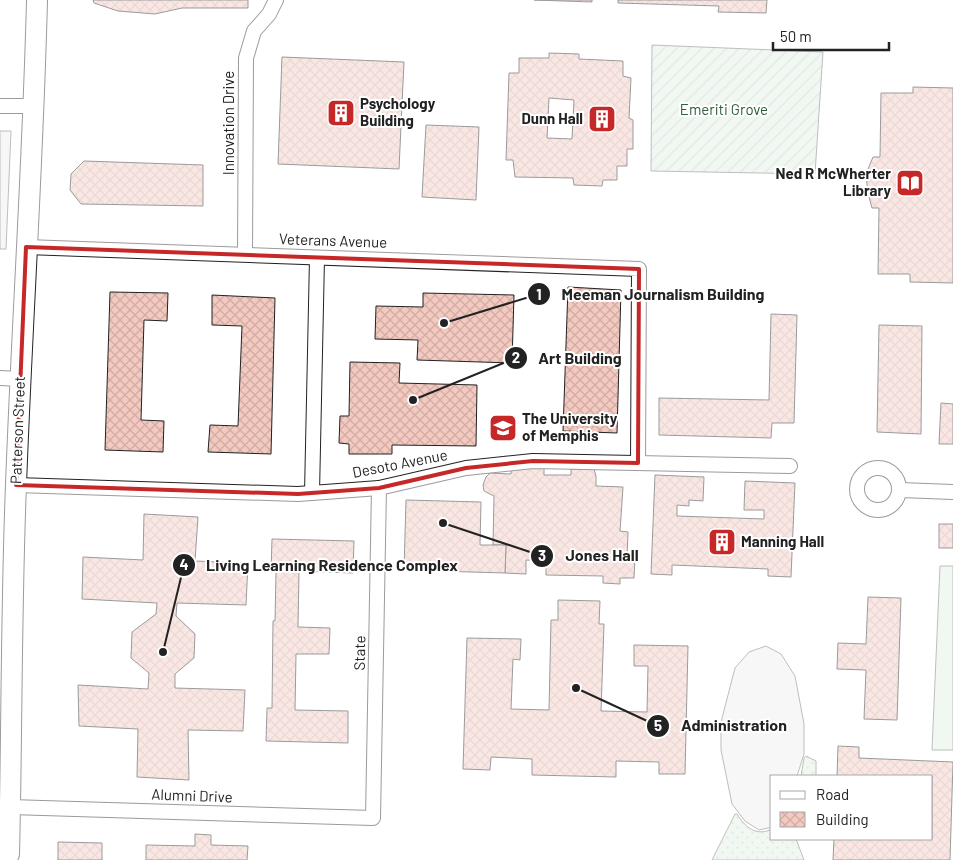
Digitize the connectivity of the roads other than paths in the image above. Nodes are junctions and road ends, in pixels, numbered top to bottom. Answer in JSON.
{"nodes":[{"id":1,"x":37,"y":0,"type":"edge"},
{"id":2,"x":276,"y":0,"type":"edge"},
{"id":3,"x":0,"y":106,"type":"edge"},
{"id":4,"x":33,"y":106,"type":"junction"},
{"id":5,"x":26,"y":247,"type":"junction"},
{"id":6,"x":245,"y":254,"type":"junction"},
{"id":7,"x":317,"y":258,"type":"junction"},
{"id":8,"x":0,"y":378,"type":"edge"},
{"id":9,"x":20,"y":379,"type":"junction"},
{"id":10,"x":638,"y":463,"type":"junction"},
{"id":11,"x":790,"y":466,"type":"dead end"},
{"id":12,"x":16,"y":485,"type":"junction"},
{"id":13,"x":379,"y":488,"type":"junction"},
{"id":14,"x":900,"y":490,"type":"dead end"},
{"id":15,"x":953,"y":492,"type":"edge"},
{"id":16,"x":312,"y":493,"type":"junction"},
{"id":17,"x":5,"y":655,"type":"edge"},
{"id":18,"x":10,"y":807,"type":"junction"},
{"id":19,"x":373,"y":818,"type":"joint"},
{"id":20,"x":6,"y":860,"type":"edge"}],
"edges":[{"from":1,"to":4,"type":"street","name":"Patterson Street"},
{"from":2,"to":6,"type":"street","name":"Innovation Drive"},
{"from":3,"to":4,"type":"street"},
{"from":4,"to":5,"type":"street","name":"Patterson Street"},
{"from":5,"to":6,"type":"street","name":"Veterans Avenue"},
{"from":5,"to":9,"type":"street","name":"Patterson Street"},
{"from":6,"to":7,"type":"street","name":"Veterans Avenue"},
{"from":7,"to":10,"type":"street","name":"Veterans Avenue"},
{"from":7,"to":16,"type":"street"},
{"from":8,"to":9,"type":"street"},
{"from":9,"to":12,"type":"street","name":"Patterson Street"},
{"from":10,"to":11,"type":"street","name":"Desoto Avenue"},
{"from":10,"to":13,"type":"street","name":"Desoto Avenue"},
{"from":12,"to":16,"type":"street","name":"Desoto Avenue"},
{"from":12,"to":17,"type":"street","name":"Patterson Street"},
{"from":13,"to":16,"type":"street","name":"Desoto Avenue"},
{"from":13,"to":19,"type":"street","name":"State"},
{"from":14,"to":15,"type":"street"},
{"from":17,"to":18,"type":"street","name":"Patterson Street"},
{"from":18,"to":19,"type":"street","name":"Alumni Drive"},
{"from":18,"to":20,"type":"street","name":"Patterson Street"}]}
